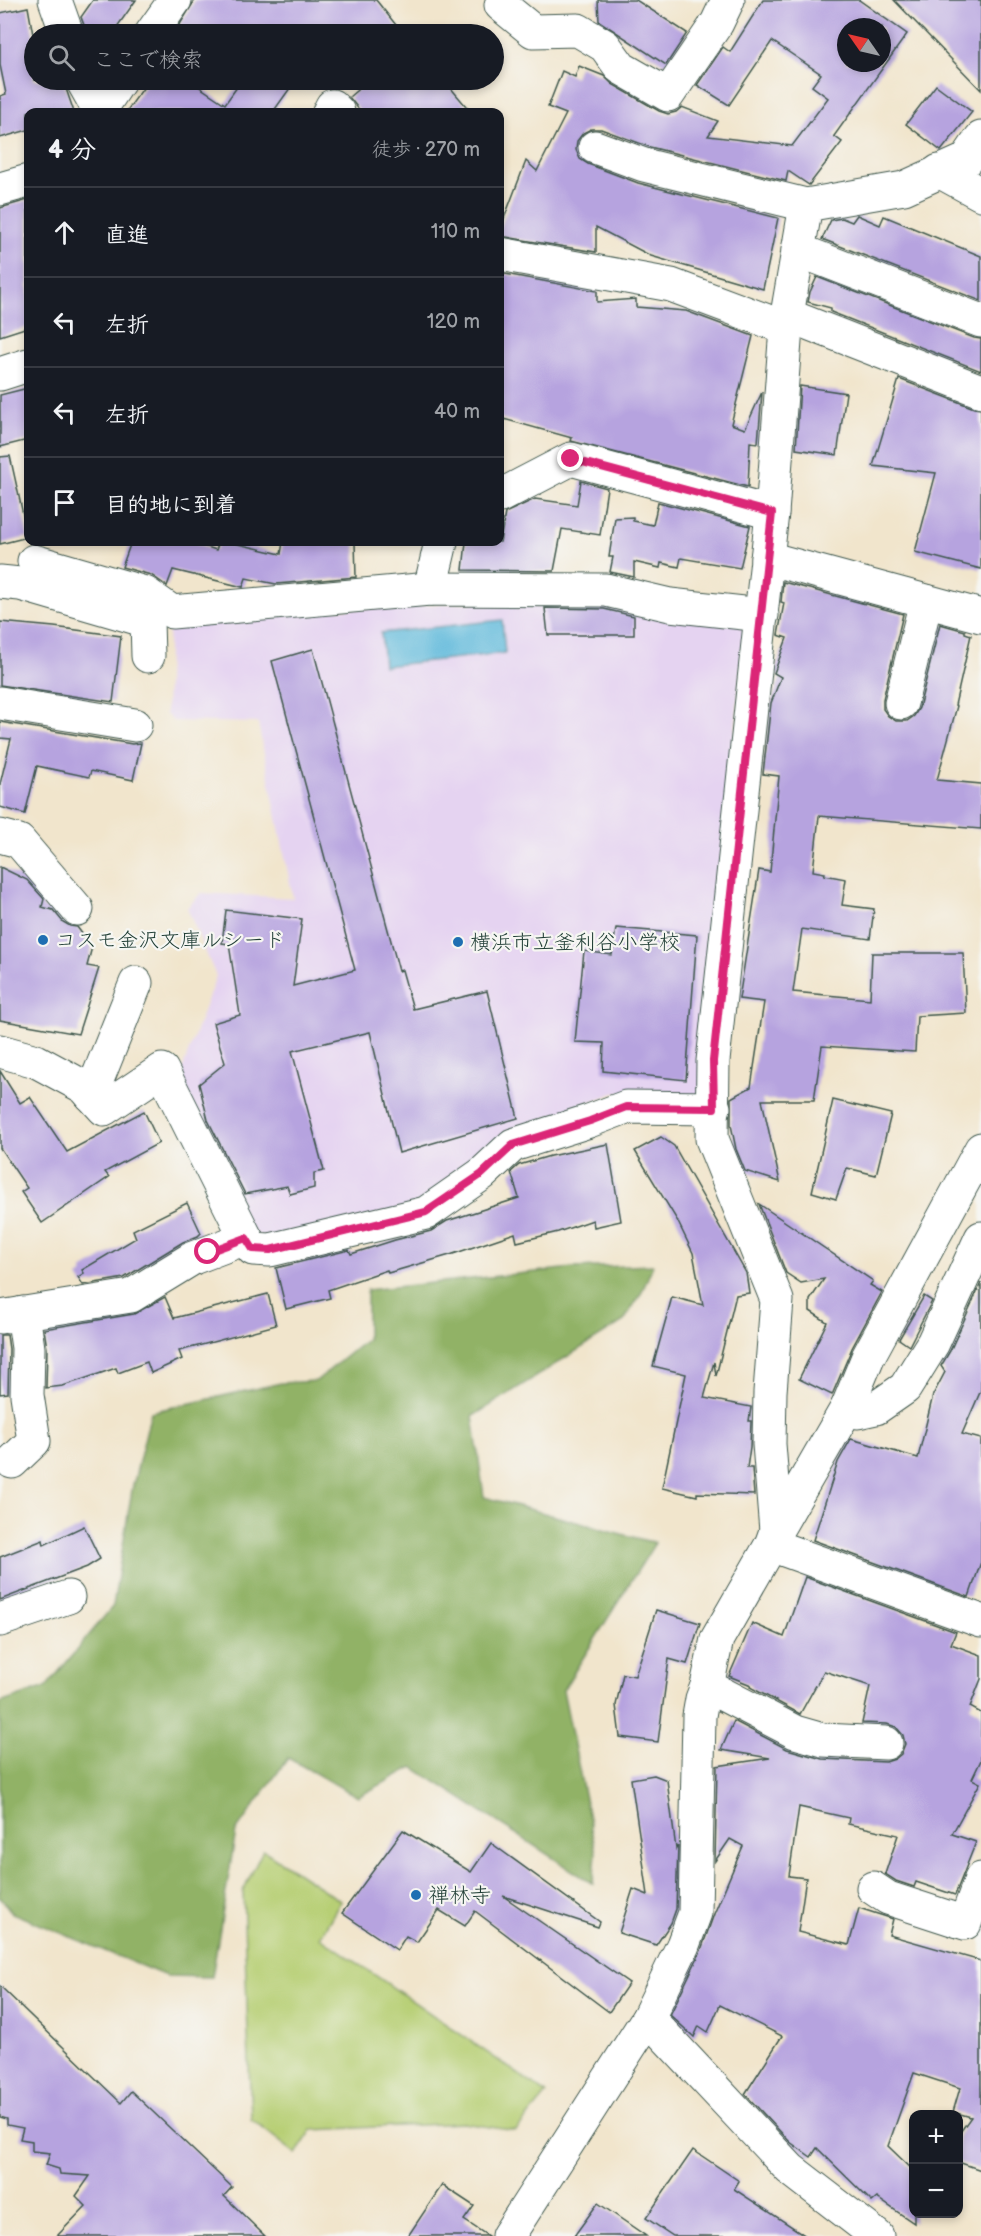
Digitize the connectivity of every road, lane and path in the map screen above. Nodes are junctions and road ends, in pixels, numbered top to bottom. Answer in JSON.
{"nodes":[{"id":1,"x":55,"y":0,"type":"edge"},
{"id":2,"x":175,"y":0,"type":"edge"},
{"id":3,"x":728,"y":0,"type":"edge"},
{"id":4,"x":501,"y":4,"type":"dead end"},
{"id":5,"x":63,"y":24,"type":"edge"},
{"id":6,"x":158,"y":24,"type":"edge"},
{"id":7,"x":88,"y":90,"type":"edge"},
{"id":8,"x":114,"y":90,"type":"edge"},
{"id":9,"x":98,"y":108,"type":"edge"},
{"id":10,"x":102,"y":108,"type":"edge"},
{"id":11,"x":981,"y":138,"type":"edge"},
{"id":12,"x":595,"y":147,"type":"dead end"},
{"id":13,"x":939,"y":171,"type":"junction"},
{"id":14,"x":24,"y":182,"type":"edge"},
{"id":15,"x":0,"y":189,"type":"edge"},
{"id":16,"x":981,"y":194,"type":"edge"},
{"id":17,"x":806,"y":205,"type":"junction"},
{"id":18,"x":798,"y":250,"type":"junction"},
{"id":19,"x":504,"y":255,"type":"edge"},
{"id":20,"x":981,"y":321,"type":"edge"},
{"id":21,"x":786,"y":322,"type":"junction"},
{"id":22,"x":24,"y":366,"type":"edge"},
{"id":23,"x":0,"y":374,"type":"edge"},
{"id":24,"x":981,"y":391,"type":"edge"},
{"id":25,"x":504,"y":494,"type":"edge"},
{"id":26,"x":772,"y":513,"type":"junction"},
{"id":27,"x":440,"y":546,"type":"edge"},
{"id":28,"x":767,"y":558,"type":"junction"},
{"id":29,"x":34,"y":561,"type":"dead end"},
{"id":30,"x":0,"y":582,"type":"edge"},
{"id":31,"x":430,"y":589,"type":"junction"},
{"id":32,"x":55,"y":594,"type":"junction"},
{"id":33,"x":926,"y":601,"type":"junction"},
{"id":34,"x":171,"y":612,"type":"junction"},
{"id":35,"x":762,"y":615,"type":"junction"},
{"id":36,"x":981,"y":616,"type":"edge"},
{"id":37,"x":148,"y":656,"type":"dead end"},
{"id":38,"x":0,"y":703,"type":"edge"},
{"id":39,"x":901,"y":703,"type":"dead end"},
{"id":40,"x":135,"y":725,"type":"dead end"},
{"id":41,"x":0,"y":836,"type":"edge"},
{"id":42,"x":77,"y":909,"type":"dead end"},
{"id":43,"x":136,"y":983,"type":"dead end"},
{"id":44,"x":0,"y":1051,"type":"edge"},
{"id":45,"x":91,"y":1095,"type":"junction"},
{"id":46,"x":714,"y":1108,"type":"junction"},
{"id":47,"x":981,"y":1149,"type":"edge"},
{"id":48,"x":947,"y":1214,"type":"junction"},
{"id":49,"x":981,"y":1225,"type":"edge"},
{"id":50,"x":246,"y":1238,"type":"junction"},
{"id":51,"x":981,"y":1238,"type":"edge"},
{"id":52,"x":11,"y":1315,"type":"edge"},
{"id":53,"x":847,"y":1408,"type":"junction"},
{"id":54,"x":12,"y":1462,"type":"dead end"},
{"id":55,"x":773,"y":1538,"type":"junction"},
{"id":56,"x":68,"y":1597,"type":"dead end"},
{"id":57,"x":0,"y":1620,"type":"edge"},
{"id":58,"x":981,"y":1621,"type":"edge"},
{"id":59,"x":707,"y":1686,"type":"junction"},
{"id":60,"x":886,"y":1743,"type":"dead end"},
{"id":61,"x":981,"y":1880,"type":"edge"},
{"id":62,"x":873,"y":1888,"type":"dead end"},
{"id":63,"x":648,"y":2018,"type":"junction"},
{"id":64,"x":508,"y":2236,"type":"edge"},
{"id":65,"x":877,"y":2236,"type":"edge"}],
"edges":[{"from":1,"to":5,"type":"street"},
{"from":2,"to":6,"type":"street"},
{"from":3,"to":4,"type":"street"},
{"from":7,"to":9,"type":"street"},
{"from":8,"to":10,"type":"street"},
{"from":11,"to":13,"type":"street"},
{"from":12,"to":17,"type":"street"},
{"from":13,"to":16,"type":"street"},
{"from":13,"to":17,"type":"street"},
{"from":14,"to":15,"type":"street"},
{"from":17,"to":18,"type":"street"},
{"from":18,"to":20,"type":"street"},
{"from":18,"to":21,"type":"street"},
{"from":19,"to":21,"type":"street"},
{"from":21,"to":24,"type":"street"},
{"from":21,"to":26,"type":"street"},
{"from":22,"to":23,"type":"street"},
{"from":25,"to":26,"type":"street"},
{"from":26,"to":28,"type":"street"},
{"from":27,"to":31,"type":"street"},
{"from":28,"to":33,"type":"street"},
{"from":28,"to":35,"type":"street"},
{"from":29,"to":34,"type":"street"},
{"from":30,"to":32,"type":"street"},
{"from":31,"to":34,"type":"street"},
{"from":31,"to":35,"type":"street"},
{"from":32,"to":34,"type":"street"},
{"from":32,"to":37,"type":"street"},
{"from":33,"to":36,"type":"street"},
{"from":33,"to":39,"type":"street"},
{"from":35,"to":46,"type":"street"},
{"from":38,"to":40,"type":"street"},
{"from":41,"to":42,"type":"street"},
{"from":43,"to":45,"type":"street"},
{"from":44,"to":45,"type":"street"},
{"from":45,"to":50,"type":"street"},
{"from":46,"to":50,"type":"street"},
{"from":46,"to":55,"type":"street"},
{"from":47,"to":48,"type":"street"},
{"from":48,"to":49,"type":"street"},
{"from":48,"to":53,"type":"street"},
{"from":50,"to":52,"type":"street"},
{"from":51,"to":53,"type":"street"},
{"from":52,"to":54,"type":"street"},
{"from":53,"to":55,"type":"street"},
{"from":55,"to":58,"type":"street"},
{"from":55,"to":59,"type":"street"},
{"from":56,"to":57,"type":"street"},
{"from":59,"to":60,"type":"street"},
{"from":59,"to":63,"type":"street"},
{"from":61,"to":62,"type":"street"},
{"from":63,"to":64,"type":"street"},
{"from":63,"to":65,"type":"street"}]}
